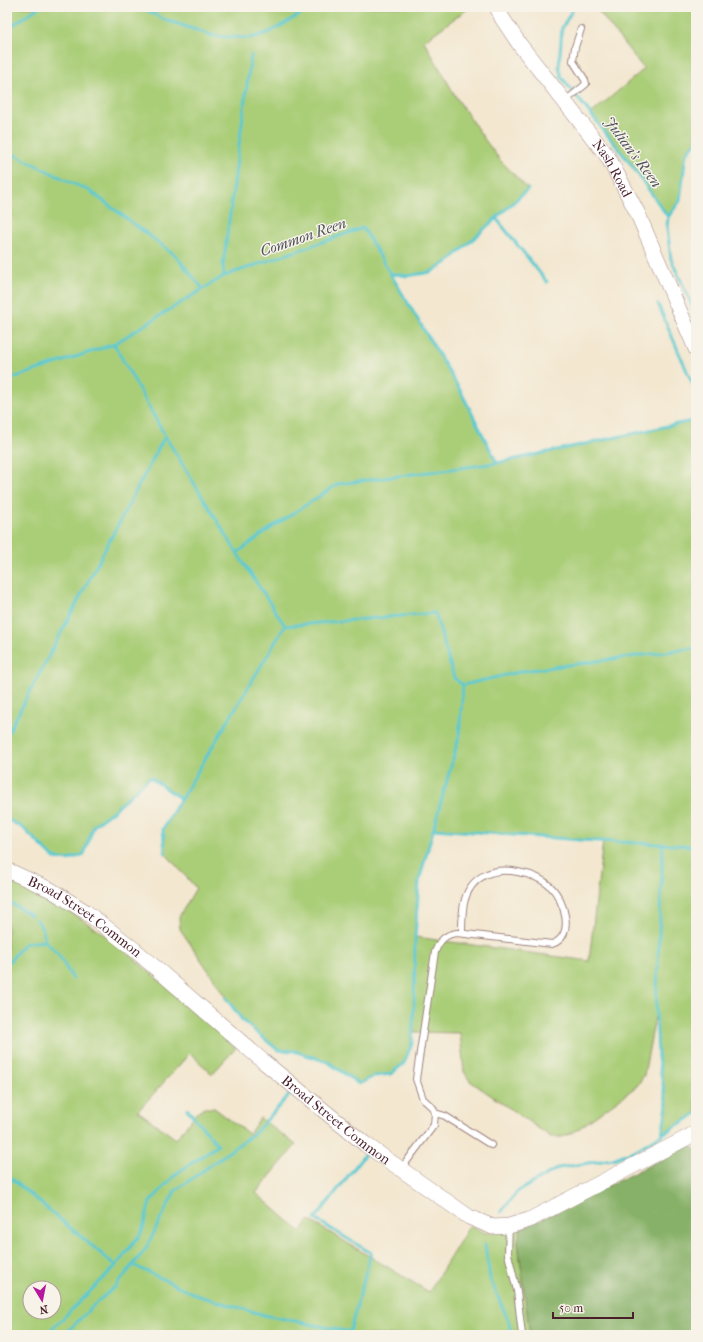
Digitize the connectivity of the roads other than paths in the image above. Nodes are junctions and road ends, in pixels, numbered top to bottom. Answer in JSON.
{"nodes":[{"id":1,"x":502,"y":9,"type":"edge"},
{"id":2,"x":581,"y":29,"type":"dead end"},
{"id":3,"x":568,"y":99,"type":"junction"},
{"id":4,"x":696,"y":348,"type":"edge"},
{"id":5,"x":7,"y":870,"type":"edge"},
{"id":6,"x":462,"y":933,"type":"junction"},
{"id":7,"x":435,"y":1113,"type":"junction"},
{"id":8,"x":696,"y":1134,"type":"edge"},
{"id":9,"x":491,"y":1145,"type":"dead end"},
{"id":10,"x":400,"y":1170,"type":"junction"},
{"id":11,"x":509,"y":1226,"type":"junction"},
{"id":12,"x":522,"y":1335,"type":"edge"}],
"edges":[{"from":1,"to":3,"type":"street","name":"Nash Road"},
{"from":2,"to":3,"type":"lane"},
{"from":3,"to":4,"type":"street","name":"Nash Road"},
{"from":5,"to":10,"type":"street","name":"Broad Street Common"},
{"from":6,"to":6,"type":"lane"},
{"from":6,"to":7,"type":"lane"},
{"from":7,"to":9,"type":"lane"},
{"from":7,"to":10,"type":"lane"},
{"from":8,"to":11,"type":"street","name":"Broad Street Common"},
{"from":10,"to":11,"type":"street","name":"Broad Street Common"},
{"from":11,"to":12,"type":"lane"}]}
